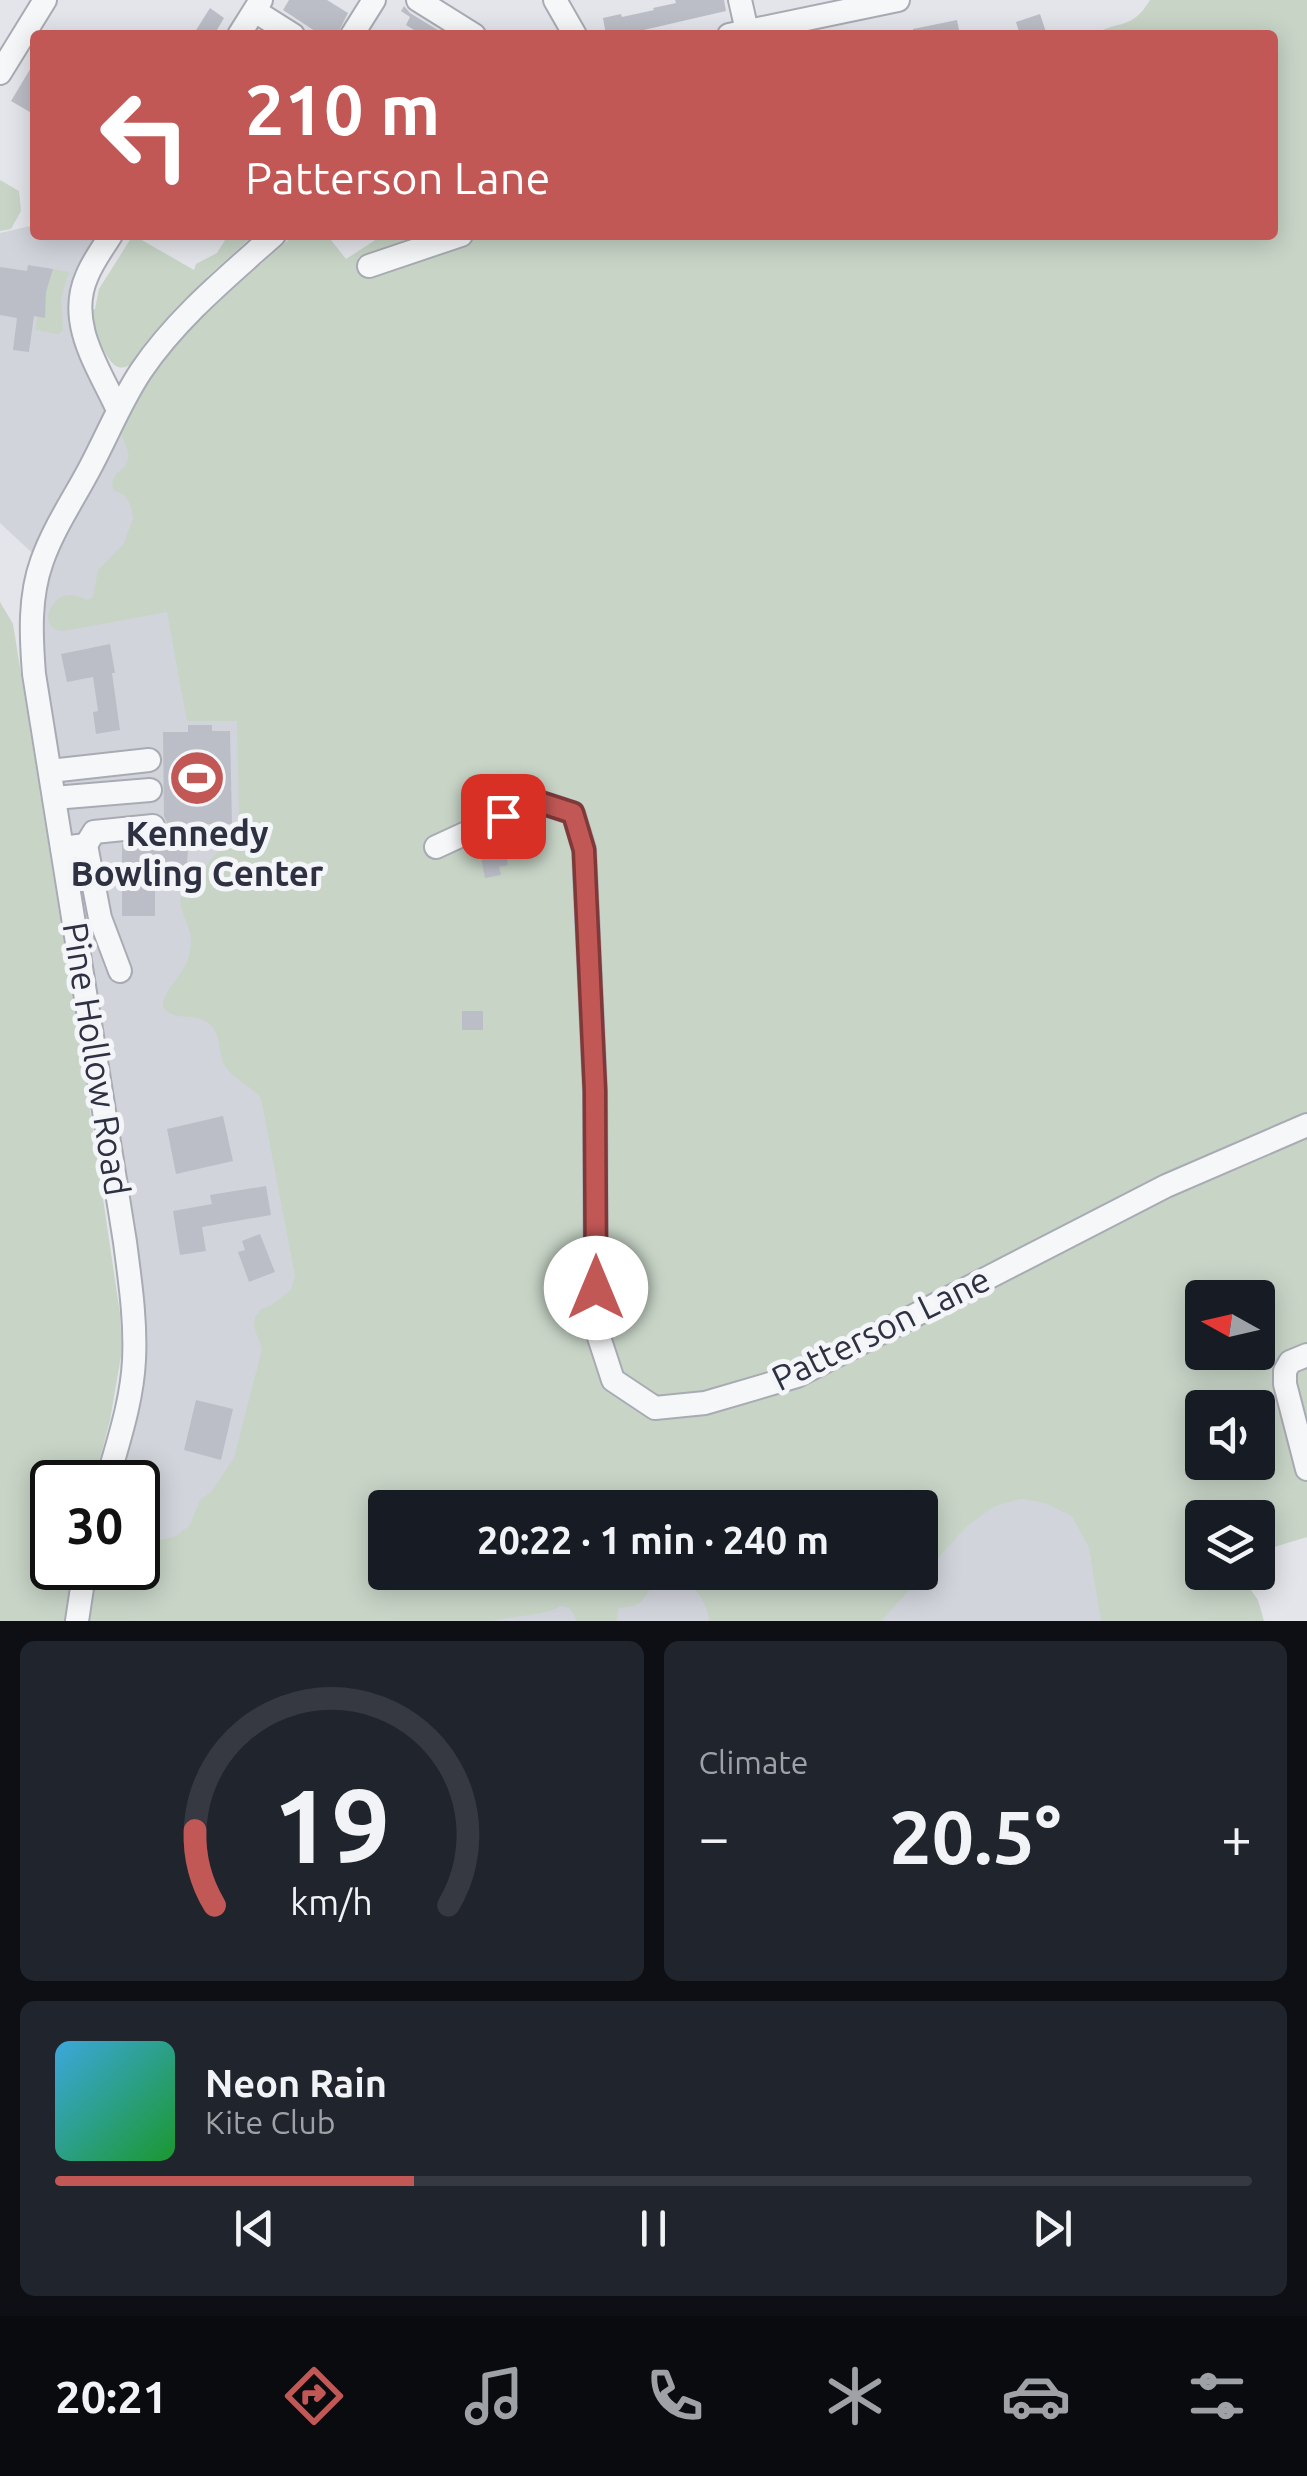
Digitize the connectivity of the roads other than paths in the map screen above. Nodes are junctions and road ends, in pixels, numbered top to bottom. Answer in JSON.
{"nodes":[{"id":1,"x":45,"y":0,"type":"edge"},
{"id":2,"x":374,"y":0,"type":"edge"},
{"id":3,"x":418,"y":0,"type":"edge"},
{"id":4,"x":740,"y":0,"type":"edge"},
{"id":5,"x":898,"y":0,"type":"edge"},
{"id":6,"x":559,"y":1,"type":"edge"},
{"id":7,"x":258,"y":5,"type":"edge"},
{"id":8,"x":242,"y":30,"type":"edge"},
{"id":9,"x":287,"y":30,"type":"edge"},
{"id":10,"x":355,"y":30,"type":"edge"},
{"id":11,"x":466,"y":30,"type":"edge"},
{"id":12,"x":573,"y":30,"type":"edge"},
{"id":13,"x":738,"y":30,"type":"edge"},
{"id":14,"x":753,"y":30,"type":"edge"},
{"id":15,"x":0,"y":73,"type":"edge"},
{"id":16,"x":108,"y":240,"type":"edge"},
{"id":17,"x":269,"y":240,"type":"edge"},
{"id":18,"x":446,"y":240,"type":"edge"},
{"id":19,"x":369,"y":266,"type":"dead end"},
{"id":20,"x":118,"y":410,"type":"junction"},
{"id":21,"x":149,"y":760,"type":"dead end"},
{"id":22,"x":50,"y":771,"type":"junction"},
{"id":23,"x":150,"y":790,"type":"dead end"},
{"id":24,"x":54,"y":798,"type":"junction"},
{"id":25,"x":153,"y":826,"type":"dead end"},
{"id":26,"x":86,"y":845,"type":"junction"},
{"id":27,"x":62,"y":848,"type":"junction"},
{"id":28,"x":436,"y":848,"type":"dead end"},
{"id":29,"x":120,"y":970,"type":"dead end"},
{"id":30,"x":1307,"y":1126,"type":"edge"},
{"id":31,"x":1307,"y":1355,"type":"edge"},
{"id":32,"x":112,"y":1460,"type":"edge"},
{"id":33,"x":1307,"y":1468,"type":"edge"},
{"id":34,"x":82,"y":1590,"type":"edge"},
{"id":35,"x":76,"y":1621,"type":"edge"}],
"edges":[{"from":1,"to":15,"type":"street"},
{"from":2,"to":10,"type":"street"},
{"from":3,"to":11,"type":"street"},
{"from":4,"to":13,"type":"street"},
{"from":5,"to":14,"type":"street"},
{"from":6,"to":12,"type":"street"},
{"from":7,"to":8,"type":"street"},
{"from":7,"to":9,"type":"street"},
{"from":16,"to":20,"type":"street"},
{"from":17,"to":20,"type":"street","name":"Pine Hollow Road"},
{"from":18,"to":19,"type":"street"},
{"from":20,"to":22,"type":"street","name":"Pine Hollow Road"},
{"from":21,"to":22,"type":"street"},
{"from":22,"to":24,"type":"street","name":"Pine Hollow Road"},
{"from":23,"to":24,"type":"street"},
{"from":24,"to":27,"type":"street","name":"Pine Hollow Road"},
{"from":25,"to":26,"type":"street"},
{"from":26,"to":27,"type":"street"},
{"from":26,"to":29,"type":"street"},
{"from":27,"to":32,"type":"street","name":"Pine Hollow Road"},
{"from":28,"to":30,"type":"street","name":"Patterson Lane"},
{"from":31,"to":33,"type":"street"},
{"from":34,"to":35,"type":"street"}]}
